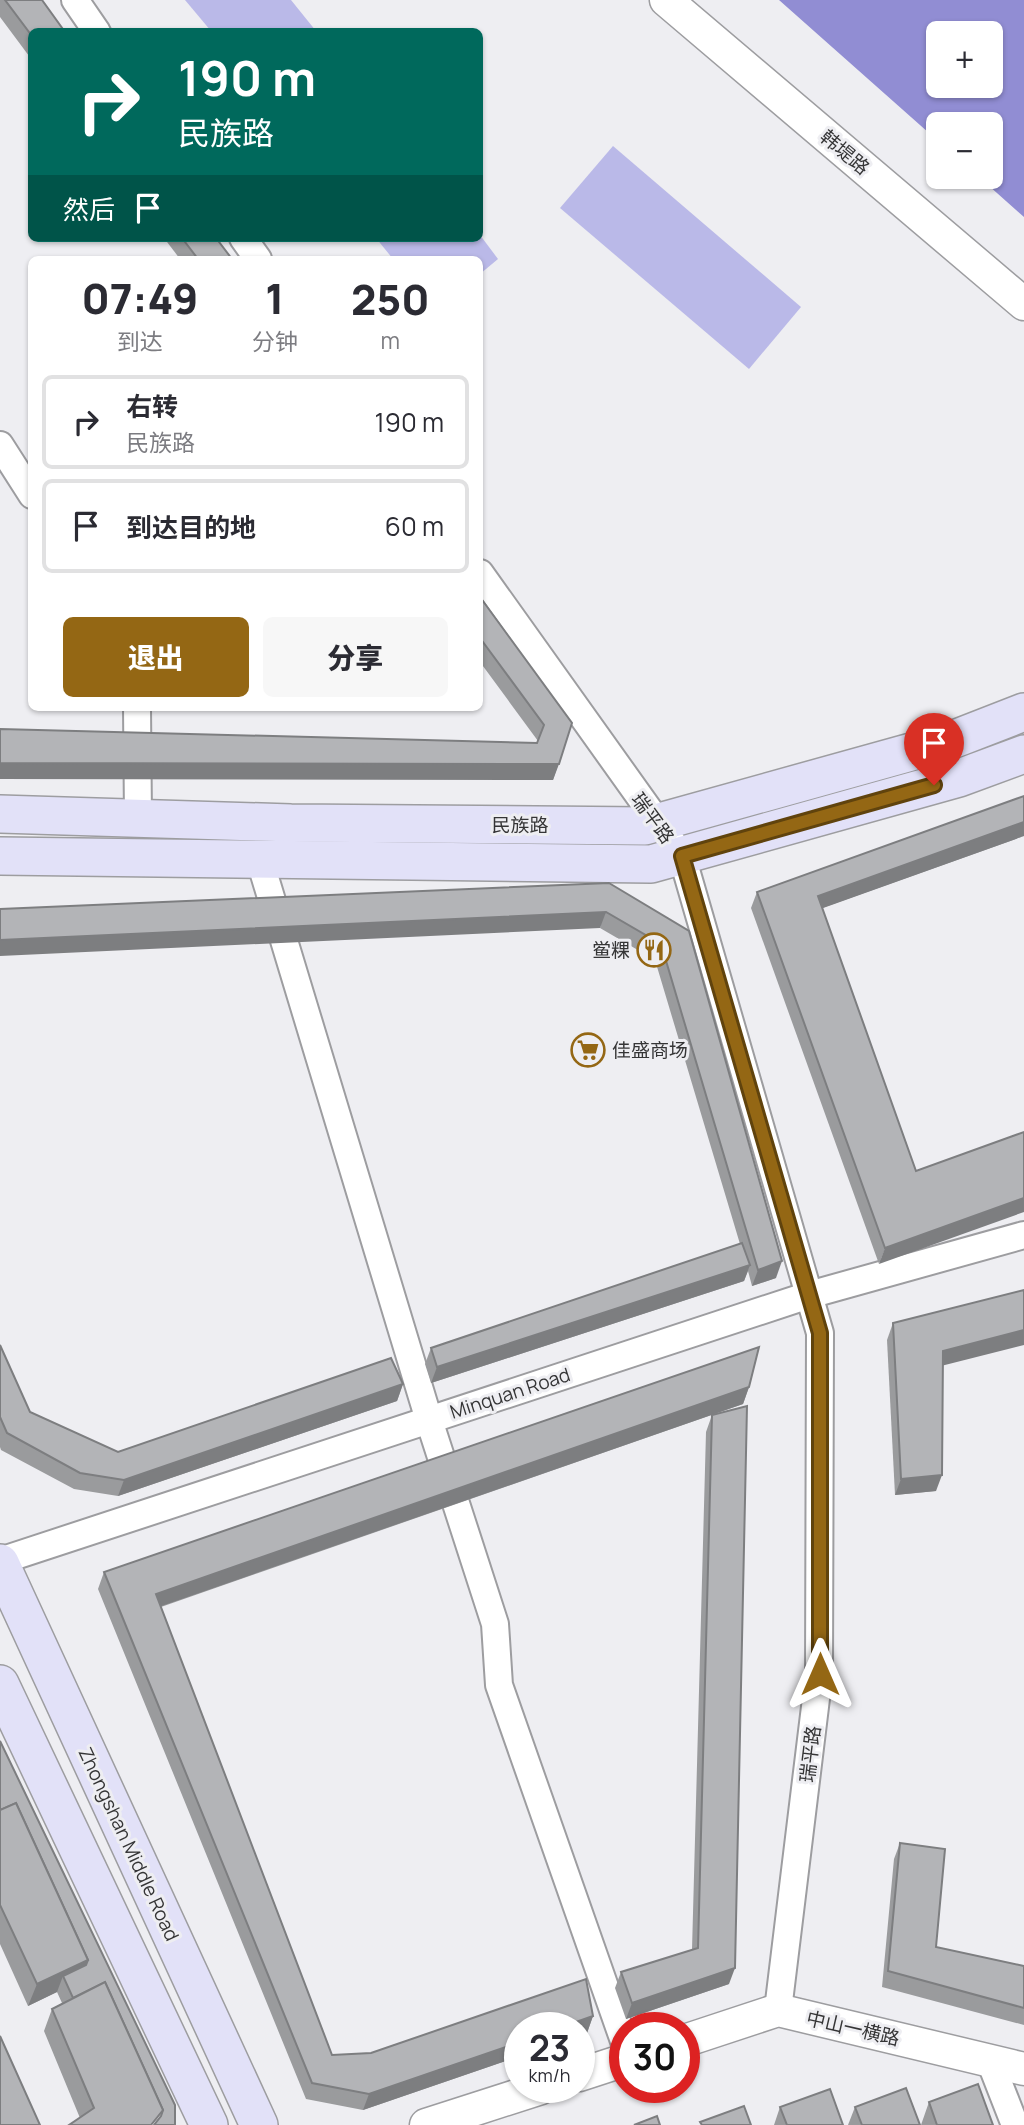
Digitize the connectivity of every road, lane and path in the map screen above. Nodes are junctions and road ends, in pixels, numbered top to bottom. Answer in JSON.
{"nodes":[{"id":1,"x":75,"y":0,"type":"edge"},
{"id":2,"x":666,"y":0,"type":"edge"},
{"id":3,"x":94,"y":28,"type":"edge"},
{"id":4,"x":1024,"y":304,"type":"edge"},
{"id":5,"x":0,"y":445,"type":"edge"},
{"id":6,"x":28,"y":489,"type":"edge"},
{"id":7,"x":483,"y":577,"type":"edge"},
{"id":8,"x":137,"y":711,"type":"edge"},
{"id":9,"x":1024,"y":712,"type":"edge"},
{"id":10,"x":1024,"y":754,"type":"edge"},
{"id":11,"x":0,"y":814,"type":"edge"},
{"id":12,"x":138,"y":818,"type":"junction"},
{"id":13,"x":656,"y":823,"type":"junction"},
{"id":14,"x":0,"y":856,"type":"edge"},
{"id":15,"x":682,"y":856,"type":"junction"},
{"id":16,"x":261,"y":861,"type":"junction"},
{"id":17,"x":1024,"y":1235,"type":"edge"},
{"id":18,"x":808,"y":1294,"type":"junction"},
{"id":19,"x":429,"y":1420,"type":"junction"},
{"id":20,"x":0,"y":1562,"type":"edge"},
{"id":21,"x":0,"y":1684,"type":"edge"},
{"id":22,"x":778,"y":2010,"type":"junction"},
{"id":23,"x":614,"y":2012,"type":"edge"},
{"id":24,"x":700,"y":2036,"type":"edge"},
{"id":25,"x":990,"y":2061,"type":"junction"},
{"id":26,"x":1024,"y":2069,"type":"edge"},
{"id":27,"x":504,"y":2100,"type":"edge"},
{"id":28,"x":209,"y":2125,"type":"edge"},
{"id":29,"x":258,"y":2125,"type":"edge"},
{"id":30,"x":426,"y":2125,"type":"edge"},
{"id":31,"x":1015,"y":2125,"type":"edge"}],
"edges":[{"from":1,"to":3,"type":"street"},
{"from":2,"to":4,"type":"street","name":"韩堤路"},
{"from":5,"to":6,"type":"street"},
{"from":7,"to":13,"type":"street","name":"瑞平路"},
{"from":8,"to":12,"type":"street"},
{"from":9,"to":13,"type":"main road","name":"民族路"},
{"from":10,"to":15,"type":"main road","name":"民族路"},
{"from":11,"to":12,"type":"main road","name":"民族路"},
{"from":12,"to":13,"type":"main road","name":"民族路"},
{"from":13,"to":15,"type":"street","name":"瑞平路"},
{"from":14,"to":16,"type":"main road","name":"民族路"},
{"from":15,"to":16,"type":"main road","name":"民族路"},
{"from":15,"to":18,"type":"street","name":"瑞平路"},
{"from":16,"to":19,"type":"street"},
{"from":17,"to":18,"type":"street","name":"Minquan Road"},
{"from":18,"to":19,"type":"street","name":"Minquan Road"},
{"from":18,"to":22,"type":"street","name":"瑞平路"},
{"from":19,"to":20,"type":"street","name":"Minquan Road"},
{"from":19,"to":23,"type":"street"},
{"from":20,"to":29,"type":"main road","name":"Zhongshan Middle Road"},
{"from":21,"to":28,"type":"main road"},
{"from":22,"to":24,"type":"street"},
{"from":22,"to":25,"type":"street","name":"中山一横路"},
{"from":25,"to":26,"type":"street","name":"中山一横路"},
{"from":25,"to":31,"type":"street"},
{"from":27,"to":30,"type":"street"}]}
